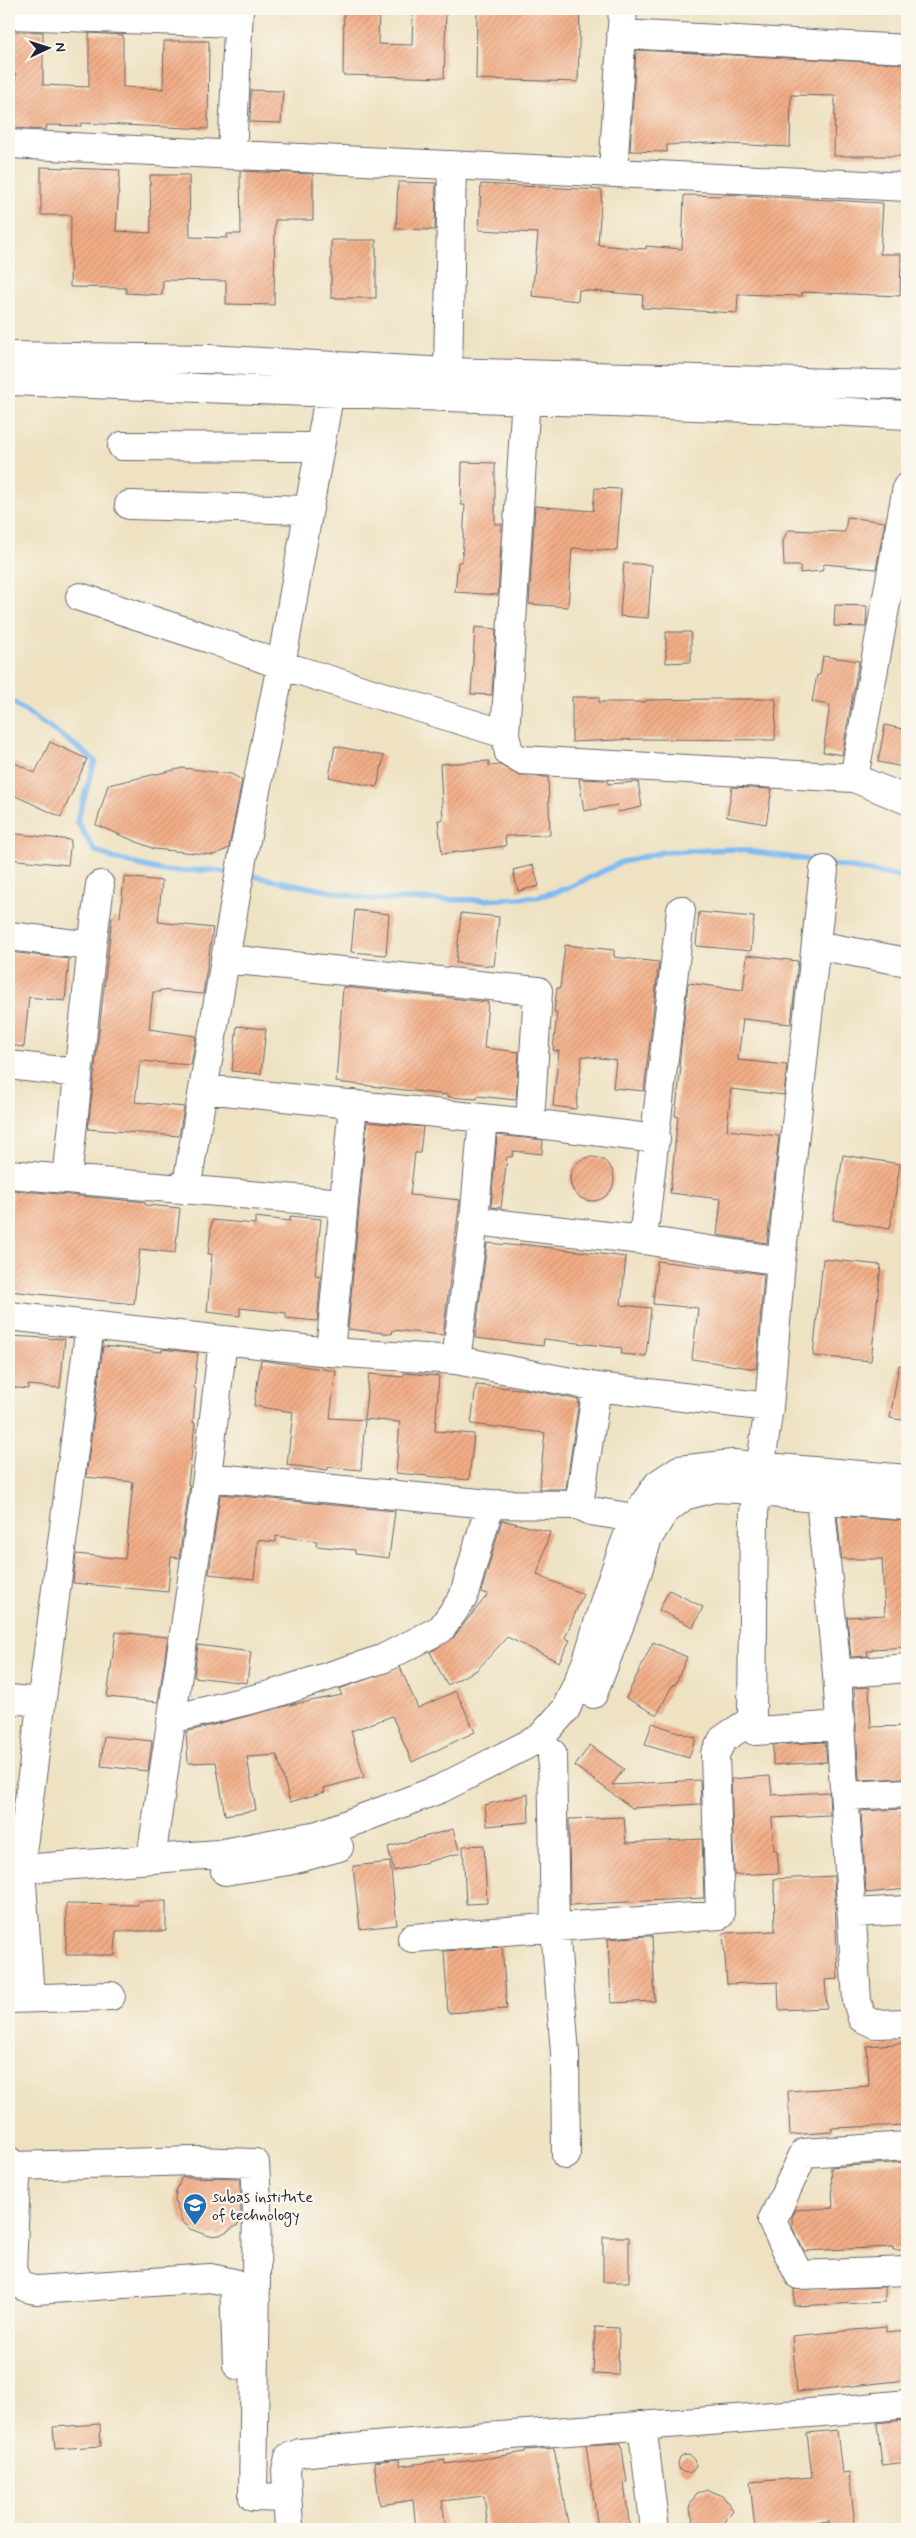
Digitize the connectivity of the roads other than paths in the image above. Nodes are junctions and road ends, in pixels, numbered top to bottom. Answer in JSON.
{"nodes":[{"id":1,"x":9,"y":15,"type":"edge"},
{"id":2,"x":239,"y":16,"type":"edge"},
{"id":3,"x":622,"y":22,"type":"edge"},
{"id":4,"x":907,"y":50,"type":"edge"},
{"id":5,"x":9,"y":144,"type":"edge"},
{"id":6,"x":232,"y":155,"type":"junction"},
{"id":7,"x":452,"y":165,"type":"junction"},
{"id":8,"x":613,"y":173,"type":"junction"},
{"id":9,"x":907,"y":187,"type":"edge"},
{"id":10,"x":9,"y":356,"type":"edge"},
{"id":11,"x":335,"y":366,"type":"junction"},
{"id":12,"x":448,"y":372,"type":"junction"},
{"id":13,"x":9,"y":381,"type":"edge"},
{"id":14,"x":907,"y":385,"type":"edge"},
{"id":15,"x":526,"y":387,"type":"junction"},
{"id":16,"x":330,"y":392,"type":"junction"},
{"id":17,"x":907,"y":416,"type":"edge"},
{"id":18,"x":122,"y":446,"type":"dead end"},
{"id":19,"x":319,"y":447,"type":"junction"},
{"id":20,"x":907,"y":487,"type":"edge"},
{"id":21,"x":130,"y":505,"type":"dead end"},
{"id":22,"x":308,"y":510,"type":"junction"},
{"id":23,"x":80,"y":597,"type":"dead end"},
{"id":24,"x":896,"y":612,"type":"edge"},
{"id":25,"x":281,"y":665,"type":"junction"},
{"id":26,"x":505,"y":734,"type":"junction"},
{"id":27,"x":854,"y":778,"type":"junction"},
{"id":28,"x":907,"y":800,"type":"edge"},
{"id":29,"x":824,"y":870,"type":"dead end"},
{"id":30,"x":100,"y":885,"type":"dead end"},
{"id":31,"x":680,"y":910,"type":"dead end"},
{"id":32,"x":9,"y":936,"type":"edge"},
{"id":33,"x":816,"y":945,"type":"junction"},
{"id":34,"x":92,"y":946,"type":"junction"},
{"id":35,"x":226,"y":959,"type":"junction"},
{"id":36,"x":907,"y":962,"type":"edge"},
{"id":37,"x":9,"y":1065,"type":"edge"},
{"id":38,"x":78,"y":1073,"type":"junction"},
{"id":39,"x":205,"y":1089,"type":"junction"},
{"id":40,"x":354,"y":1104,"type":"junction"},
{"id":41,"x":484,"y":1118,"type":"junction"},
{"id":42,"x":530,"y":1123,"type":"junction"},
{"id":43,"x":656,"y":1139,"type":"junction"},
{"id":44,"x":9,"y":1174,"type":"edge"},
{"id":45,"x":67,"y":1179,"type":"junction"},
{"id":46,"x":186,"y":1190,"type":"junction"},
{"id":47,"x":343,"y":1203,"type":"junction"},
{"id":48,"x":474,"y":1222,"type":"junction"},
{"id":49,"x":643,"y":1240,"type":"junction"},
{"id":50,"x":780,"y":1261,"type":"junction"},
{"id":51,"x":9,"y":1316,"type":"edge"},
{"id":52,"x":90,"y":1325,"type":"junction"},
{"id":53,"x":222,"y":1340,"type":"junction"},
{"id":54,"x":330,"y":1352,"type":"junction"},
{"id":55,"x":456,"y":1360,"type":"junction"},
{"id":56,"x":597,"y":1387,"type":"junction"},
{"id":57,"x":769,"y":1407,"type":"junction"},
{"id":58,"x":207,"y":1477,"type":"junction"},
{"id":59,"x":759,"y":1478,"type":"junction"},
{"id":60,"x":907,"y":1479,"type":"edge"},
{"id":61,"x":820,"y":1499,"type":"junction"},
{"id":62,"x":490,"y":1504,"type":"junction"},
{"id":63,"x":579,"y":1506,"type":"junction"},
{"id":64,"x":907,"y":1506,"type":"edge"},
{"id":65,"x":634,"y":1518,"type":"junction"},
{"id":66,"x":907,"y":1668,"type":"edge"},
{"id":67,"x":837,"y":1674,"type":"junction"},
{"id":68,"x":9,"y":1699,"type":"edge"},
{"id":69,"x":41,"y":1702,"type":"junction"},
{"id":70,"x":172,"y":1720,"type":"junction"},
{"id":71,"x":752,"y":1720,"type":"junction"},
{"id":72,"x":841,"y":1725,"type":"junction"},
{"id":73,"x":552,"y":1753,"type":"junction"},
{"id":74,"x":907,"y":1793,"type":"edge"},
{"id":75,"x":845,"y":1796,"type":"junction"},
{"id":76,"x":151,"y":1859,"type":"junction"},
{"id":77,"x":219,"y":1863,"type":"junction"},
{"id":78,"x":15,"y":1877,"type":"edge"},
{"id":79,"x":907,"y":1910,"type":"edge"},
{"id":80,"x":852,"y":1913,"type":"junction"},
{"id":81,"x":555,"y":1928,"type":"junction"},
{"id":82,"x":412,"y":1938,"type":"dead end"},
{"id":83,"x":111,"y":1996,"type":"dead end"},
{"id":84,"x":19,"y":1999,"type":"edge"},
{"id":85,"x":907,"y":2023,"type":"edge"},
{"id":86,"x":907,"y":2146,"type":"edge"},
{"id":87,"x":566,"y":2155,"type":"dead end"},
{"id":88,"x":11,"y":2164,"type":"edge"},
{"id":89,"x":907,"y":2271,"type":"edge"},
{"id":90,"x":907,"y":2404,"type":"edge"},
{"id":91,"x":642,"y":2425,"type":"junction"},
{"id":92,"x":253,"y":2497,"type":"junction"},
{"id":93,"x":287,"y":2498,"type":"junction"},
{"id":94,"x":290,"y":2529,"type":"edge"},
{"id":95,"x":655,"y":2529,"type":"edge"}],
"edges":[{"from":1,"to":2,"type":"street"},
{"from":2,"to":6,"type":"street"},
{"from":3,"to":4,"type":"street"},
{"from":3,"to":8,"type":"street"},
{"from":5,"to":6,"type":"street"},
{"from":6,"to":7,"type":"street"},
{"from":7,"to":8,"type":"street"},
{"from":7,"to":12,"type":"street"},
{"from":8,"to":9,"type":"street"},
{"from":10,"to":11,"type":"street"},
{"from":11,"to":12,"type":"street"},
{"from":11,"to":16,"type":"street"},
{"from":12,"to":15,"type":"street"},
{"from":13,"to":16,"type":"street"},
{"from":14,"to":15,"type":"street"},
{"from":15,"to":16,"type":"street"},
{"from":15,"to":17,"type":"street"},
{"from":15,"to":26,"type":"street"},
{"from":16,"to":19,"type":"street"},
{"from":18,"to":19,"type":"street"},
{"from":19,"to":22,"type":"street"},
{"from":20,"to":24,"type":"street"},
{"from":21,"to":22,"type":"street"},
{"from":22,"to":25,"type":"street"},
{"from":23,"to":25,"type":"street"},
{"from":24,"to":27,"type":"street"},
{"from":25,"to":26,"type":"street"},
{"from":25,"to":35,"type":"street"},
{"from":26,"to":27,"type":"street"},
{"from":27,"to":28,"type":"street"},
{"from":29,"to":33,"type":"street"},
{"from":30,"to":34,"type":"street"},
{"from":31,"to":43,"type":"street"},
{"from":32,"to":34,"type":"street"},
{"from":33,"to":36,"type":"street"},
{"from":33,"to":50,"type":"street"},
{"from":34,"to":38,"type":"street"},
{"from":35,"to":39,"type":"street"},
{"from":35,"to":42,"type":"street"},
{"from":37,"to":38,"type":"street"},
{"from":38,"to":45,"type":"street"},
{"from":39,"to":40,"type":"street"},
{"from":39,"to":46,"type":"street"},
{"from":40,"to":41,"type":"street"},
{"from":40,"to":47,"type":"street"},
{"from":41,"to":42,"type":"street"},
{"from":41,"to":48,"type":"street"},
{"from":42,"to":43,"type":"street"},
{"from":43,"to":49,"type":"street"},
{"from":44,"to":45,"type":"street"},
{"from":45,"to":46,"type":"street"},
{"from":46,"to":47,"type":"street"},
{"from":47,"to":54,"type":"street"},
{"from":48,"to":49,"type":"street"},
{"from":48,"to":55,"type":"street"},
{"from":49,"to":50,"type":"street"},
{"from":50,"to":57,"type":"street"},
{"from":51,"to":52,"type":"street"},
{"from":52,"to":53,"type":"street"},
{"from":52,"to":69,"type":"street"},
{"from":53,"to":54,"type":"street"},
{"from":53,"to":58,"type":"street"},
{"from":54,"to":55,"type":"street"},
{"from":55,"to":56,"type":"street"},
{"from":56,"to":57,"type":"street"},
{"from":56,"to":63,"type":"street"},
{"from":57,"to":59,"type":"street"},
{"from":58,"to":62,"type":"street"},
{"from":58,"to":70,"type":"street"},
{"from":59,"to":60,"type":"street"},
{"from":59,"to":61,"type":"street"},
{"from":59,"to":65,"type":"street"},
{"from":59,"to":71,"type":"street"},
{"from":59,"to":73,"type":"street"},
{"from":61,"to":64,"type":"street"},
{"from":61,"to":67,"type":"street"},
{"from":62,"to":63,"type":"street"},
{"from":62,"to":70,"type":"street"},
{"from":63,"to":65,"type":"street"},
{"from":65,"to":77,"type":"street"},
{"from":66,"to":67,"type":"street"},
{"from":67,"to":72,"type":"street"},
{"from":68,"to":69,"type":"street"},
{"from":69,"to":78,"type":"street"},
{"from":70,"to":76,"type":"street"},
{"from":71,"to":72,"type":"street"},
{"from":71,"to":81,"type":"street"},
{"from":72,"to":75,"type":"street"},
{"from":73,"to":77,"type":"street"},
{"from":73,"to":81,"type":"street"},
{"from":74,"to":75,"type":"street"},
{"from":75,"to":80,"type":"street"},
{"from":76,"to":77,"type":"street"},
{"from":76,"to":78,"type":"street"},
{"from":77,"to":78,"type":"street"},
{"from":78,"to":84,"type":"street"},
{"from":79,"to":80,"type":"street"},
{"from":80,"to":85,"type":"street"},
{"from":81,"to":82,"type":"street"},
{"from":81,"to":87,"type":"street"},
{"from":83,"to":84,"type":"street"},
{"from":86,"to":89,"type":"street"},
{"from":88,"to":92,"type":"street"},
{"from":88,"to":92,"type":"street"},
{"from":90,"to":91,"type":"street"},
{"from":91,"to":93,"type":"street"},
{"from":91,"to":95,"type":"street"},
{"from":92,"to":93,"type":"street"},
{"from":93,"to":94,"type":"street"}]}
